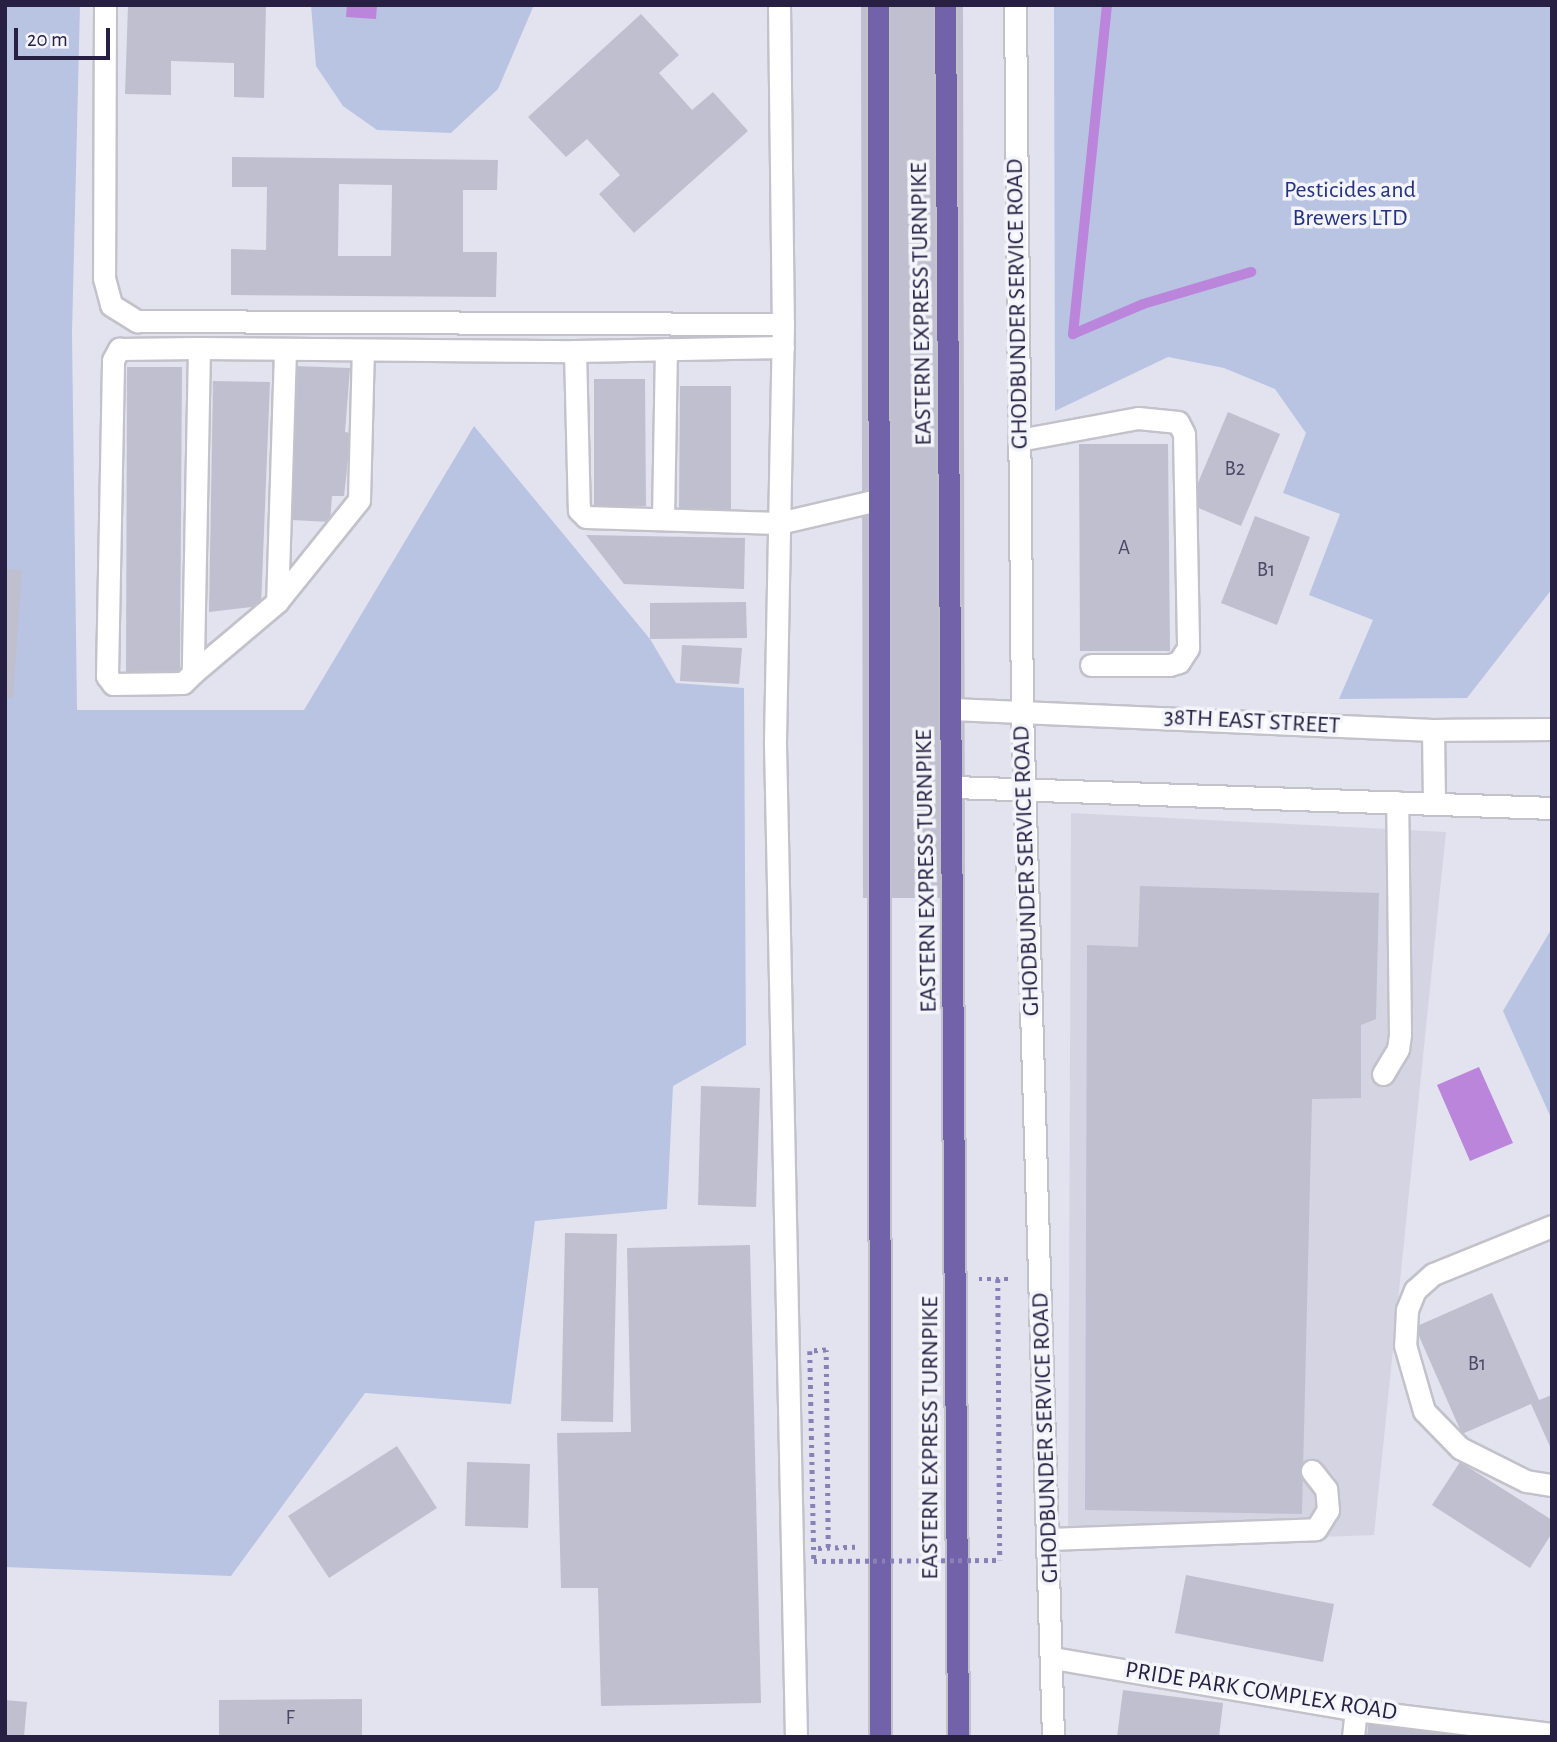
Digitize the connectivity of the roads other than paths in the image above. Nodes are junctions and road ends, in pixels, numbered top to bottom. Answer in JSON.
{"nodes":[{"id":1,"x":105,"y":5,"type":"edge"},
{"id":2,"x":779,"y":5,"type":"edge"},
{"id":3,"x":878,"y":5,"type":"edge"},
{"id":4,"x":945,"y":5,"type":"edge"},
{"id":5,"x":1015,"y":5,"type":"edge"},
{"id":6,"x":783,"y":324,"type":"junction"},
{"id":7,"x":783,"y":347,"type":"junction"},
{"id":8,"x":199,"y":348,"type":"junction"},
{"id":9,"x":666,"y":349,"type":"junction"},
{"id":10,"x":363,"y":350,"type":"junction"},
{"id":11,"x":285,"y":351,"type":"junction"},
{"id":12,"x":575,"y":351,"type":"junction"},
{"id":13,"x":1019,"y":440,"type":"junction"},
{"id":14,"x":877,"y":500,"type":"junction"},
{"id":15,"x":663,"y":519,"type":"junction"},
{"id":16,"x":779,"y":523,"type":"junction"},
{"id":17,"x":277,"y":602,"type":"junction"},
{"id":18,"x":1091,"y":665,"type":"dead end"},
{"id":19,"x":193,"y":673,"type":"junction"},
{"id":20,"x":952,"y":709,"type":"junction"},
{"id":21,"x":1022,"y":712,"type":"junction"},
{"id":22,"x":1552,"y":729,"type":"edge"},
{"id":23,"x":1433,"y":730,"type":"junction"},
{"id":24,"x":954,"y":787,"type":"junction"},
{"id":25,"x":1025,"y":792,"type":"junction"},
{"id":26,"x":1397,"y":802,"type":"junction"},
{"id":27,"x":1434,"y":802,"type":"junction"},
{"id":28,"x":1552,"y":808,"type":"edge"},
{"id":29,"x":1383,"y":1074,"type":"dead end"},
{"id":30,"x":1552,"y":1226,"type":"edge"},
{"id":31,"x":1312,"y":1471,"type":"dead end"},
{"id":32,"x":1552,"y":1485,"type":"edge"},
{"id":33,"x":1049,"y":1539,"type":"junction"},
{"id":34,"x":1053,"y":1658,"type":"junction"},
{"id":35,"x":1356,"y":1710,"type":"junction"},
{"id":36,"x":1552,"y":1734,"type":"edge"},
{"id":37,"x":796,"y":1737,"type":"edge"},
{"id":38,"x":880,"y":1737,"type":"edge"},
{"id":39,"x":958,"y":1737,"type":"edge"},
{"id":40,"x":1053,"y":1737,"type":"edge"},
{"id":41,"x":1353,"y":1737,"type":"edge"}],
"edges":[{"from":1,"to":6,"type":"street"},
{"from":2,"to":6,"type":"street"},
{"from":3,"to":14,"type":"main road","name":"EASTERN EXPRESS TURNPIKE"},
{"from":4,"to":20,"type":"main road","name":"EASTERN EXPRESS TURNPIKE"},
{"from":5,"to":13,"type":"street","name":"GHODBUNDER SERVICE ROAD"},
{"from":6,"to":7,"type":"street"},
{"from":7,"to":9,"type":"street"},
{"from":7,"to":16,"type":"street"},
{"from":8,"to":11,"type":"street"},
{"from":8,"to":19,"type":"street"},
{"from":8,"to":19,"type":"street"},
{"from":9,"to":12,"type":"street"},
{"from":9,"to":15,"type":"street"},
{"from":10,"to":11,"type":"street"},
{"from":10,"to":12,"type":"street"},
{"from":10,"to":17,"type":"street"},
{"from":11,"to":17,"type":"street"},
{"from":12,"to":15,"type":"street"},
{"from":13,"to":18,"type":"street"},
{"from":13,"to":21,"type":"street","name":"GHODBUNDER SERVICE ROAD"},
{"from":14,"to":16,"type":"street"},
{"from":14,"to":38,"type":"main road","name":"EASTERN EXPRESS TURNPIKE"},
{"from":15,"to":16,"type":"street"},
{"from":16,"to":37,"type":"street"},
{"from":17,"to":19,"type":"street"},
{"from":20,"to":21,"type":"street","name":"38TH EAST STREET"},
{"from":20,"to":24,"type":"main road","name":"EASTERN EXPRESS TURNPIKE"},
{"from":21,"to":23,"type":"street","name":"38TH EAST STREET"},
{"from":21,"to":25,"type":"street","name":"GHODBUNDER SERVICE ROAD"},
{"from":22,"to":23,"type":"street","name":"38TH EAST STREET"},
{"from":23,"to":27,"type":"street"},
{"from":24,"to":25,"type":"street"},
{"from":24,"to":39,"type":"main road","name":"EASTERN EXPRESS TURNPIKE"},
{"from":25,"to":26,"type":"street"},
{"from":25,"to":33,"type":"street","name":"GHODBUNDER SERVICE ROAD"},
{"from":26,"to":27,"type":"street"},
{"from":26,"to":29,"type":"street"},
{"from":27,"to":28,"type":"street"},
{"from":30,"to":32,"type":"street"},
{"from":31,"to":33,"type":"street"},
{"from":33,"to":34,"type":"street","name":"GHODBUNDER SERVICE ROAD"},
{"from":34,"to":35,"type":"street","name":"PRIDE PARK COMPLEX ROAD"},
{"from":34,"to":40,"type":"street","name":"GHODBUNDER SERVICE ROAD"},
{"from":35,"to":36,"type":"street","name":"PRIDE PARK COMPLEX ROAD"},
{"from":35,"to":41,"type":"street"}]}
